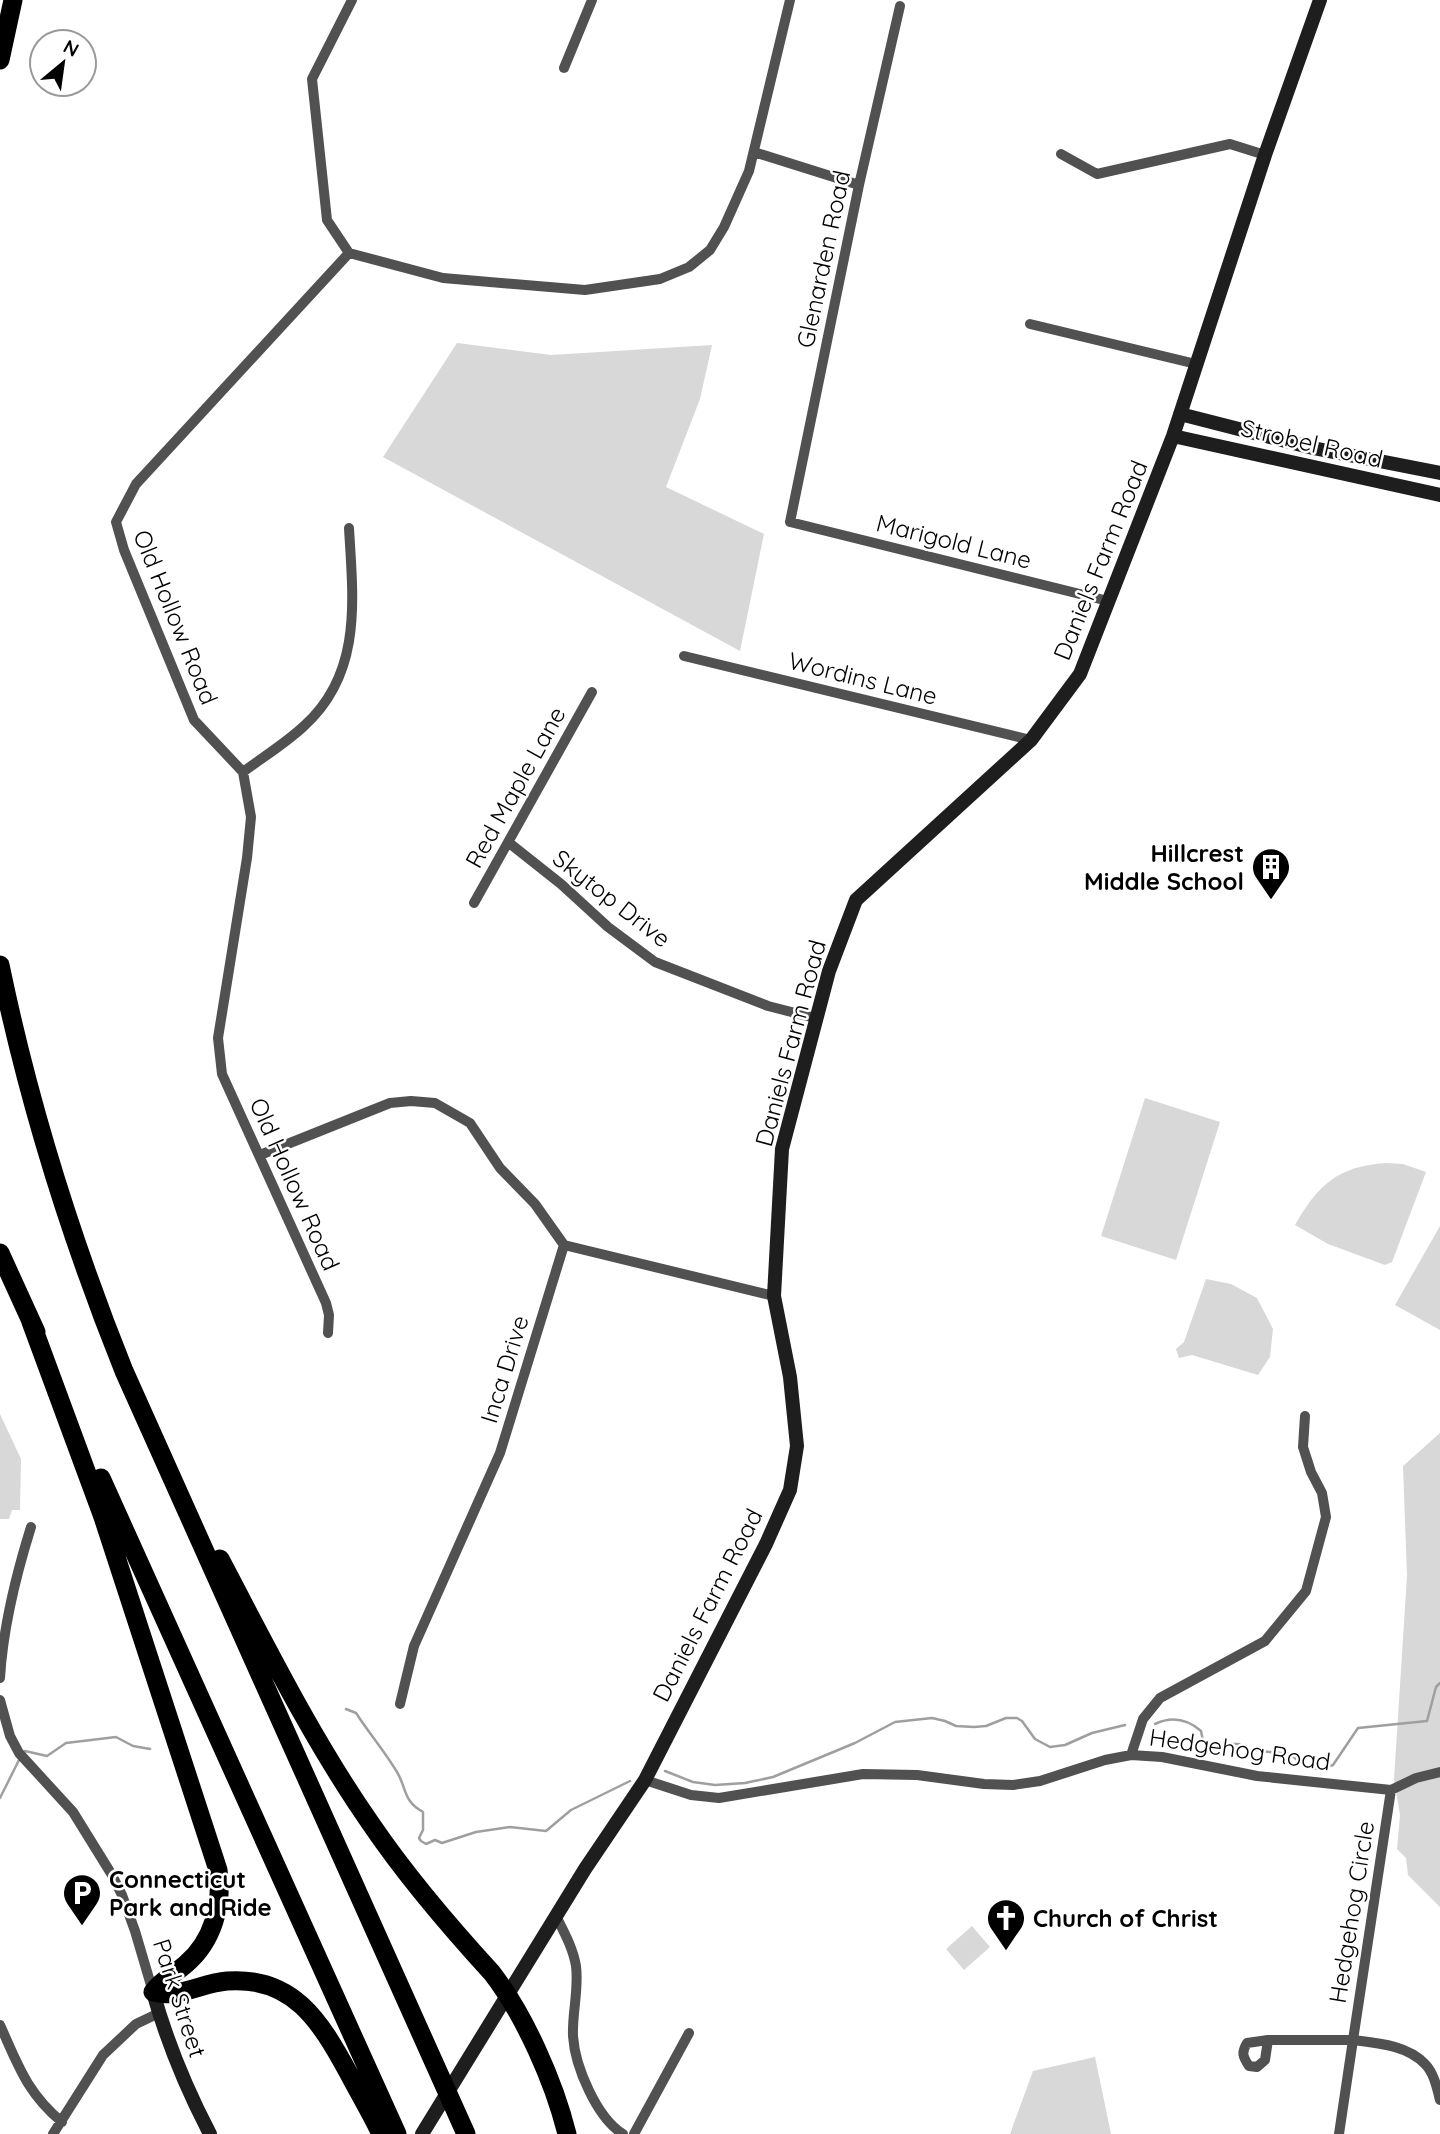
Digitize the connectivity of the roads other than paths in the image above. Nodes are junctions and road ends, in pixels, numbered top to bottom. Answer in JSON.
{"nodes":[{"id":1,"x":13,"y":0,"type":"edge"},
{"id":2,"x":352,"y":0,"type":"edge"},
{"id":3,"x":592,"y":0,"type":"edge"},
{"id":4,"x":790,"y":0,"type":"edge"},
{"id":5,"x":1320,"y":0,"type":"edge"},
{"id":6,"x":900,"y":6,"type":"dead end"},
{"id":7,"x":0,"y":60,"type":"edge"},
{"id":8,"x":564,"y":68,"type":"dead end"},
{"id":9,"x":754,"y":152,"type":"junction"},
{"id":10,"x":1061,"y":154,"type":"dead end"},
{"id":11,"x":1265,"y":155,"type":"junction"},
{"id":12,"x":859,"y":185,"type":"junction"},
{"id":13,"x":349,"y":253,"type":"junction"},
{"id":14,"x":1030,"y":324,"type":"dead end"},
{"id":15,"x":1196,"y":364,"type":"junction"},
{"id":16,"x":1180,"y":414,"type":"junction"},
{"id":17,"x":1174,"y":436,"type":"junction"},
{"id":18,"x":1440,"y":473,"type":"edge"},
{"id":19,"x":1440,"y":495,"type":"edge"},
{"id":20,"x":790,"y":522,"type":"joint"},
{"id":21,"x":349,"y":528,"type":"dead end"},
{"id":22,"x":1108,"y":601,"type":"junction"},
{"id":23,"x":684,"y":656,"type":"dead end"},
{"id":24,"x":592,"y":692,"type":"dead end"},
{"id":25,"x":1031,"y":740,"type":"junction"},
{"id":26,"x":243,"y":772,"type":"junction"},
{"id":27,"x":508,"y":842,"type":"junction"},
{"id":28,"x":474,"y":903,"type":"dead end"},
{"id":29,"x":0,"y":965,"type":"edge"},
{"id":30,"x":815,"y":1018,"type":"junction"},
{"id":31,"x":260,"y":1155,"type":"junction"},
{"id":32,"x":564,"y":1245,"type":"junction"},
{"id":33,"x":0,"y":1253,"type":"edge"},
{"id":34,"x":774,"y":1296,"type":"junction"},
{"id":35,"x":31,"y":1322,"type":"junction"},
{"id":36,"x":328,"y":1334,"type":"dead end"},
{"id":37,"x":137,"y":1404,"type":"junction"},
{"id":38,"x":1305,"y":1416,"type":"dead end"},
{"id":39,"x":31,"y":1527,"type":"dead end"},
{"id":40,"x":0,"y":1678,"type":"edge"},
{"id":41,"x":0,"y":1700,"type":"edge"},
{"id":42,"x":400,"y":1704,"type":"dead end"},
{"id":43,"x":1130,"y":1755,"type":"junction"},
{"id":44,"x":1440,"y":1772,"type":"edge"},
{"id":45,"x":645,"y":1780,"type":"junction"},
{"id":46,"x":1391,"y":1790,"type":"junction"},
{"id":47,"x":556,"y":1916,"type":"junction"},
{"id":48,"x":153,"y":1992,"type":"junction"},
{"id":49,"x":507,"y":1996,"type":"junction"},
{"id":50,"x":159,"y":2013,"type":"junction"},
{"id":51,"x":0,"y":2025,"type":"edge"},
{"id":52,"x":689,"y":2033,"type":"dead end"},
{"id":53,"x":1268,"y":2040,"type":"dead end"},
{"id":54,"x":1353,"y":2040,"type":"junction"},
{"id":55,"x":1440,"y":2100,"type":"edge"},
{"id":56,"x":62,"y":2122,"type":"junction"},
{"id":57,"x":52,"y":2134,"type":"edge"},
{"id":58,"x":210,"y":2134,"type":"edge"},
{"id":59,"x":382,"y":2134,"type":"edge"},
{"id":60,"x":397,"y":2134,"type":"edge"},
{"id":61,"x":422,"y":2134,"type":"edge"},
{"id":62,"x":466,"y":2134,"type":"edge"},
{"id":63,"x":567,"y":2134,"type":"edge"},
{"id":64,"x":623,"y":2134,"type":"edge"},
{"id":65,"x":634,"y":2134,"type":"edge"},
{"id":66,"x":1339,"y":2134,"type":"edge"}],
"edges":[{"from":1,"to":7,"type":"highway"},
{"from":2,"to":13,"type":"street"},
{"from":3,"to":8,"type":"street"},
{"from":4,"to":9,"type":"street"},
{"from":5,"to":11,"type":"main road","name":"Daniels Farm Road"},
{"from":6,"to":12,"type":"street","name":"Glenarden Road"},
{"from":9,"to":12,"type":"street"},
{"from":9,"to":13,"type":"street"},
{"from":10,"to":11,"type":"street"},
{"from":11,"to":15,"type":"main road","name":"Daniels Farm Road"},
{"from":12,"to":20,"type":"street","name":"Glenarden Road"},
{"from":13,"to":26,"type":"street","name":"Old Hollow Road"},
{"from":14,"to":15,"type":"street"},
{"from":15,"to":16,"type":"main road","name":"Daniels Farm Road"},
{"from":16,"to":17,"type":"main road","name":"Daniels Farm Road"},
{"from":16,"to":18,"type":"main road","name":"Strobel Road"},
{"from":17,"to":19,"type":"main road","name":"Strobel Road"},
{"from":17,"to":22,"type":"main road","name":"Daniels Farm Road"},
{"from":20,"to":22,"type":"street","name":"Marigold Lane"},
{"from":21,"to":26,"type":"street"},
{"from":22,"to":25,"type":"main road","name":"Daniels Farm Road"},
{"from":23,"to":25,"type":"street","name":"Wordins Lane"},
{"from":24,"to":27,"type":"street","name":"Red Maple Lane"},
{"from":25,"to":30,"type":"main road","name":"Daniels Farm Road"},
{"from":26,"to":31,"type":"street","name":"Old Hollow Road"},
{"from":27,"to":28,"type":"street","name":"Red Maple Lane"},
{"from":27,"to":30,"type":"street","name":"Skytop Drive"},
{"from":29,"to":37,"type":"highway"},
{"from":30,"to":34,"type":"main road","name":"Daniels Farm Road"},
{"from":31,"to":32,"type":"street"},
{"from":31,"to":36,"type":"street","name":"Old Hollow Road"},
{"from":32,"to":34,"type":"street"},
{"from":32,"to":42,"type":"street","name":"Inca Drive"},
{"from":33,"to":35,"type":"highway"},
{"from":34,"to":45,"type":"main road","name":"Daniels Farm Road"},
{"from":35,"to":48,"type":"highway"},
{"from":35,"to":60,"type":"highway"},
{"from":37,"to":49,"type":"highway"},
{"from":37,"to":62,"type":"highway"},
{"from":38,"to":43,"type":"street"},
{"from":39,"to":40,"type":"street"},
{"from":41,"to":48,"type":"street","name":"Park Street"},
{"from":43,"to":45,"type":"street","name":"Hedgehog Road"},
{"from":43,"to":46,"type":"street","name":"Hedgehog Road"},
{"from":44,"to":46,"type":"street"},
{"from":45,"to":47,"type":"main road","name":"Daniels Farm Road"},
{"from":46,"to":54,"type":"street","name":"Hedgehog Circle"},
{"from":47,"to":49,"type":"main road","name":"Daniels Farm Road"},
{"from":47,"to":64,"type":"street"},
{"from":48,"to":50,"type":"main road","name":"Park Street"},
{"from":48,"to":59,"type":"highway"},
{"from":49,"to":61,"type":"main road","name":"Daniels Farm Road"},
{"from":49,"to":63,"type":"highway"},
{"from":50,"to":56,"type":"street"},
{"from":50,"to":58,"type":"main road","name":"Park Street"},
{"from":51,"to":56,"type":"street"},
{"from":52,"to":65,"type":"street"},
{"from":53,"to":54,"type":"street","name":"Hedgehog Circle"},
{"from":54,"to":55,"type":"street","name":"Hedgehog Circle"},
{"from":54,"to":66,"type":"street","name":"Hedgehog Circle"},
{"from":56,"to":57,"type":"street"}]}
